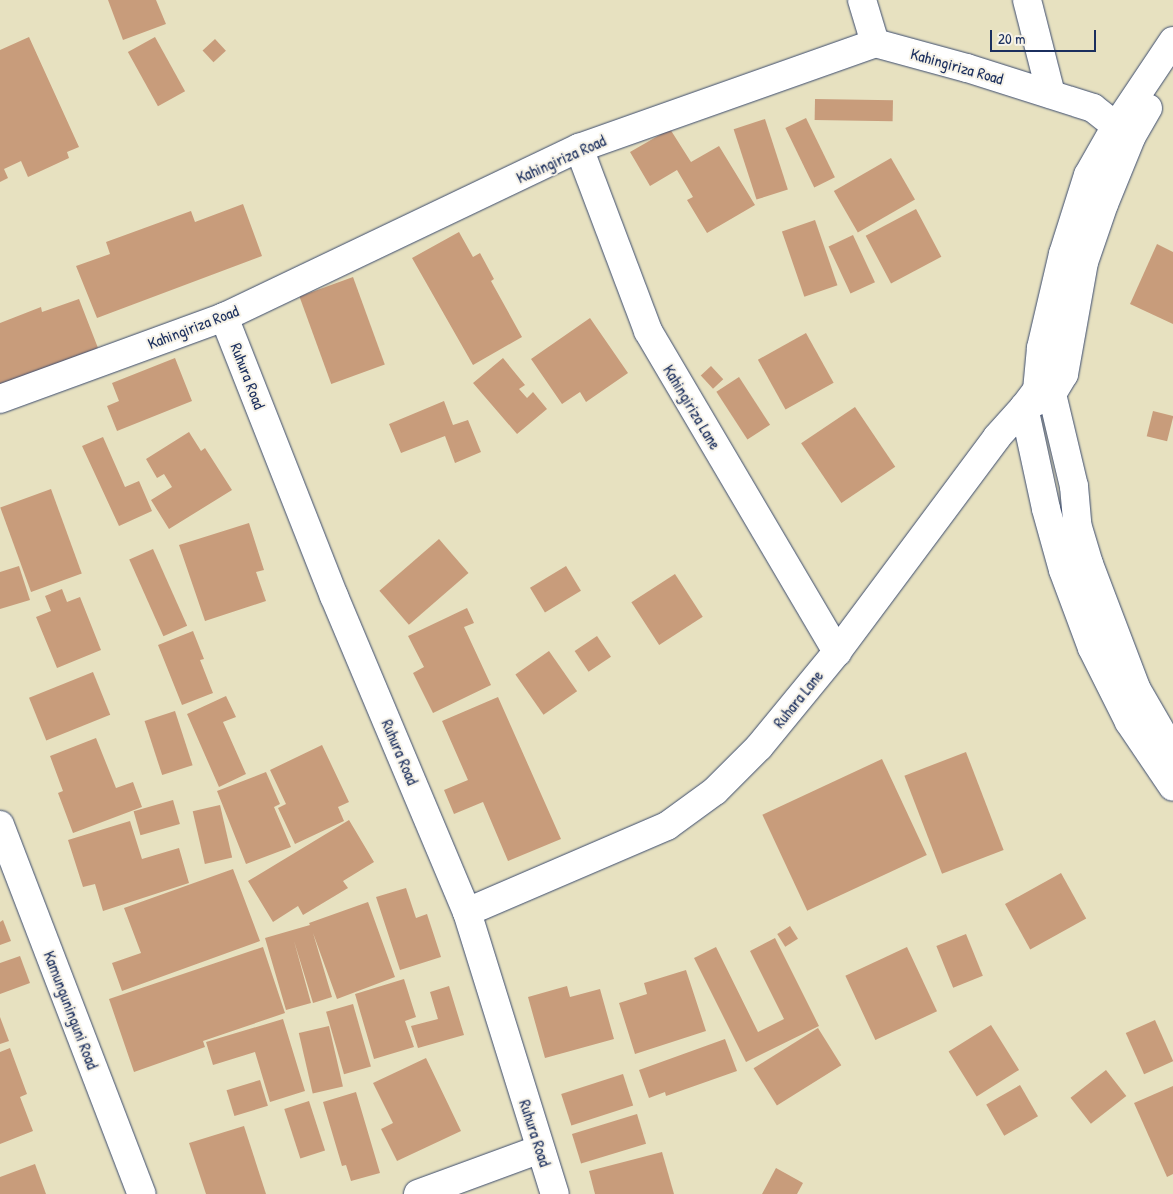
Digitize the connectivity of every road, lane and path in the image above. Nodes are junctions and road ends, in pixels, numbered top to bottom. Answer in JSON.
{"nodes":[{"id":1,"x":862,"y":0,"type":"edge"},
{"id":2,"x":1027,"y":0,"type":"edge"},
{"id":3,"x":1173,"y":41,"type":"edge"},
{"id":4,"x":874,"y":42,"type":"junction"},
{"id":5,"x":1173,"y":75,"type":"edge"},
{"id":6,"x":1051,"y":94,"type":"junction"},
{"id":7,"x":1123,"y":132,"type":"junction"},
{"id":8,"x":579,"y":148,"type":"junction"},
{"id":9,"x":224,"y":316,"type":"junction"},
{"id":10,"x":1052,"y":394,"type":"junction"},
{"id":11,"x":0,"y":399,"type":"edge"},
{"id":12,"x":1024,"y":407,"type":"junction"},
{"id":13,"x":837,"y":652,"type":"junction"},
{"id":14,"x":1173,"y":752,"type":"edge"},
{"id":15,"x":1173,"y":788,"type":"edge"},
{"id":16,"x":0,"y":826,"type":"edge"},
{"id":17,"x":467,"y":912,"type":"junction"},
{"id":18,"x":540,"y":1149,"type":"junction"},
{"id":19,"x":142,"y":1194,"type":"edge"},
{"id":20,"x":418,"y":1194,"type":"edge"},
{"id":21,"x":555,"y":1194,"type":"edge"}],
"edges":[{"from":1,"to":4,"type":"street"},
{"from":2,"to":6,"type":"street"},
{"from":3,"to":7,"type":"street"},
{"from":4,"to":6,"type":"street","name":"Kahingiriza Road"},
{"from":4,"to":8,"type":"street","name":"Kahingiriza Road"},
{"from":5,"to":7,"type":"street"},
{"from":6,"to":7,"type":"street","name":"Kahingiriza Road"},
{"from":7,"to":10,"type":"street"},
{"from":7,"to":12,"type":"street"},
{"from":8,"to":9,"type":"street","name":"Kahingiriza Road"},
{"from":8,"to":13,"type":"street","name":"Kahingiriza Lane"},
{"from":9,"to":11,"type":"street","name":"Kahingiriza Road"},
{"from":9,"to":17,"type":"street","name":"Ruhura Road"},
{"from":10,"to":12,"type":"street","name":"Ruhara Lane"},
{"from":10,"to":14,"type":"street"},
{"from":12,"to":13,"type":"street","name":"Ruhara Lane"},
{"from":12,"to":15,"type":"street"},
{"from":13,"to":17,"type":"street","name":"Ruhara Lane"},
{"from":16,"to":19,"type":"street","name":"Kamunguninguni Road"},
{"from":17,"to":18,"type":"street","name":"Ruhura Road"},
{"from":18,"to":20,"type":"street"},
{"from":18,"to":21,"type":"street","name":"Ruhura Road"}]}
